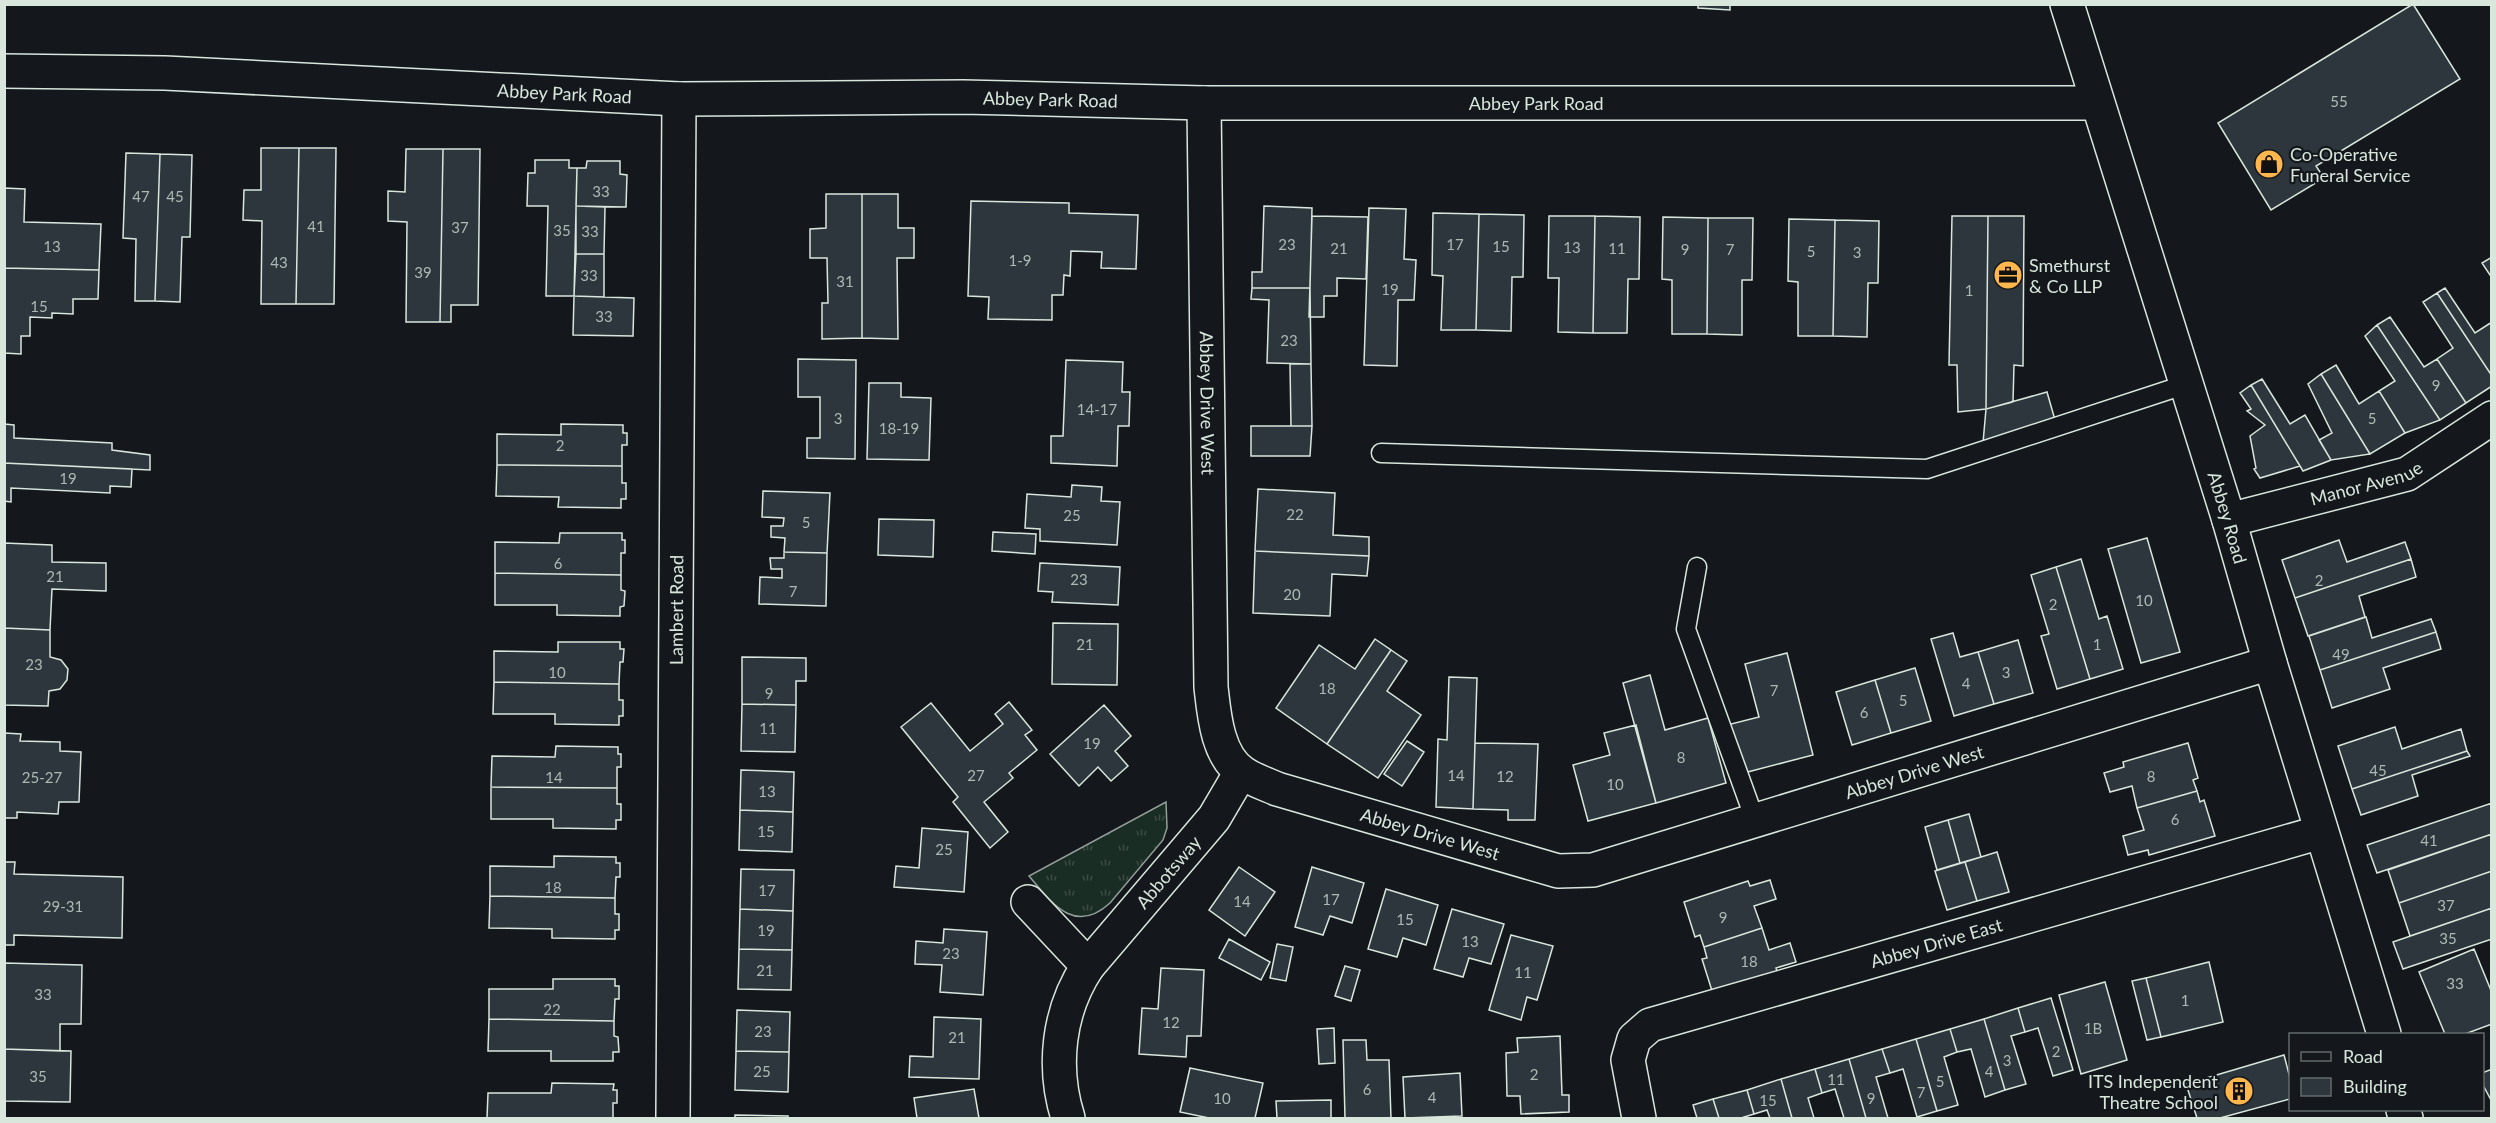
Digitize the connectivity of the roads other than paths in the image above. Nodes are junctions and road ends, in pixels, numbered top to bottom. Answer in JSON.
{"nodes":[{"id":1,"x":2067,"y":4,"type":"edge"},
{"id":2,"x":4,"y":71,"type":"edge"},
{"id":3,"x":679,"y":99,"type":"junction"},
{"id":4,"x":1204,"y":103,"type":"junction"},
{"id":5,"x":2097,"y":103,"type":"junction"},
{"id":6,"x":2187,"y":384,"type":"junction"},
{"id":7,"x":2492,"y":418,"type":"edge"},
{"id":8,"x":1381,"y":453,"type":"dead end"},
{"id":9,"x":2229,"y":520,"type":"junction"},
{"id":10,"x":1697,"y":567,"type":"dead end"},
{"id":11,"x":2270,"y":663,"type":"junction"},
{"id":12,"x":1241,"y":772,"type":"junction"},
{"id":13,"x":1755,"y":820,"type":"junction"},
{"id":14,"x":2321,"y":832,"type":"junction"},
{"id":15,"x":1028,"y":902,"type":"dead end"},
{"id":16,"x":1088,"y":966,"type":"junction"},
{"id":17,"x":2383,"y":1033,"type":"edge"},
{"id":18,"x":673,"y":1119,"type":"edge"},
{"id":19,"x":1068,"y":1119,"type":"edge"},
{"id":20,"x":1639,"y":1119,"type":"edge"}],
"edges":[{"from":1,"to":5,"type":"street","name":"Abbey Road"},
{"from":2,"to":3,"type":"street","name":"Abbey Park Road"},
{"from":3,"to":4,"type":"street","name":"Abbey Park Road"},
{"from":3,"to":18,"type":"street","name":"Lambert Road"},
{"from":4,"to":5,"type":"street","name":"Abbey Park Road"},
{"from":4,"to":12,"type":"street","name":"Abbey Drive West"},
{"from":5,"to":6,"type":"street","name":"Abbey Road"},
{"from":6,"to":8,"type":"lane"},
{"from":6,"to":9,"type":"street","name":"Abbey Road"},
{"from":7,"to":9,"type":"street","name":"Manor Avenue"},
{"from":9,"to":11,"type":"street","name":"Abbey Road"},
{"from":10,"to":13,"type":"lane"},
{"from":11,"to":13,"type":"street","name":"Abbey Drive West"},
{"from":11,"to":14,"type":"street","name":"Abbey Road"},
{"from":12,"to":13,"type":"street","name":"Abbey Drive West"},
{"from":12,"to":16,"type":"street","name":"Abbotsway"},
{"from":14,"to":17,"type":"street","name":"Abbey Road"},
{"from":14,"to":20,"type":"street","name":"Abbey Drive East"},
{"from":15,"to":16,"type":"street"},
{"from":16,"to":19,"type":"street","name":"Abbotsway"}]}
